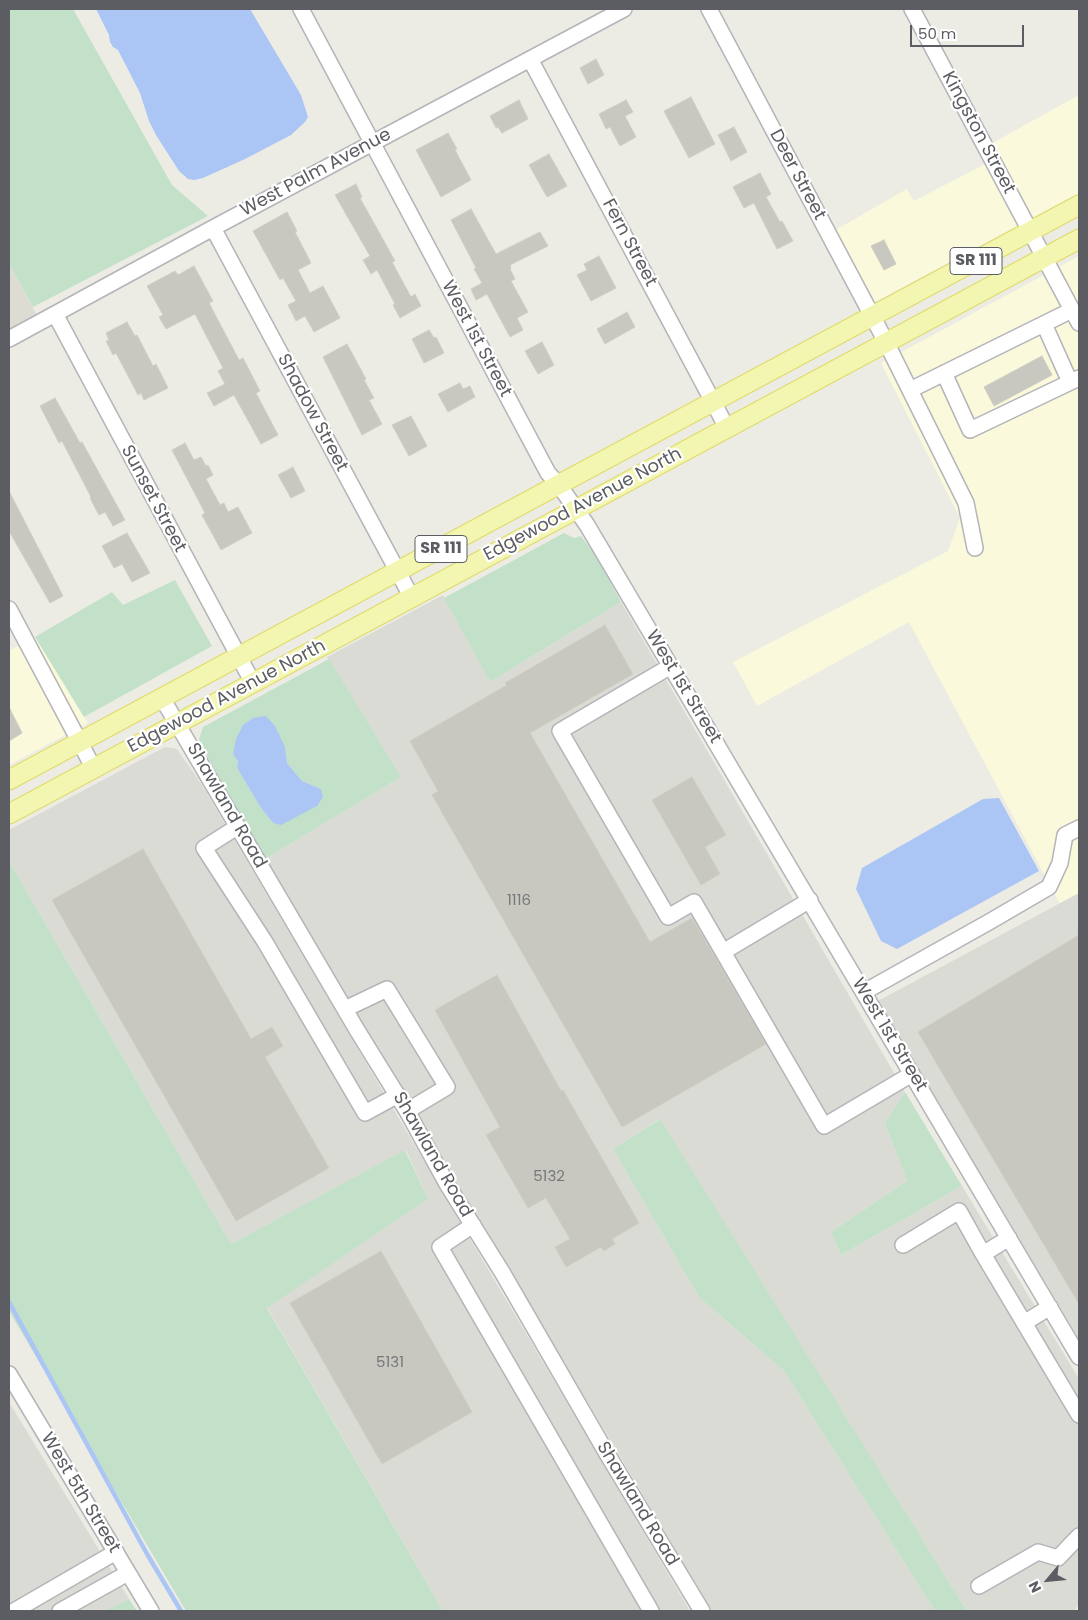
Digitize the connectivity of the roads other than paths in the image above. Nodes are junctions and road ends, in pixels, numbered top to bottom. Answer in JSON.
{"nodes":[{"id":1,"x":301,"y":9,"type":"edge"},
{"id":2,"x":624,"y":9,"type":"edge"},
{"id":3,"x":709,"y":9,"type":"edge"},
{"id":4,"x":912,"y":9,"type":"edge"},
{"id":5,"x":530,"y":58,"type":"junction"},
{"id":6,"x":372,"y":144,"type":"junction"},
{"id":7,"x":1079,"y":205,"type":"edge"},
{"id":8,"x":213,"y":228,"type":"junction"},
{"id":9,"x":1030,"y":232,"type":"junction"},
{"id":10,"x":1079,"y":239,"type":"edge"},
{"id":11,"x":1044,"y":258,"type":"junction"},
{"id":12,"x":55,"y":314,"type":"junction"},
{"id":13,"x":873,"y":317,"type":"junction"},
{"id":14,"x":1076,"y":317,"type":"edge"},
{"id":15,"x":1044,"y":324,"type":"junction"},
{"id":16,"x":9,"y":339,"type":"edge"},
{"id":17,"x":886,"y":342,"type":"junction"},
{"id":18,"x":944,"y":373,"type":"junction"},
{"id":19,"x":1075,"y":380,"type":"edge"},
{"id":20,"x":910,"y":390,"type":"junction"},
{"id":21,"x":714,"y":403,"type":"junction"},
{"id":22,"x":727,"y":428,"type":"junction"},
{"id":23,"x":559,"y":485,"type":"junction"},
{"id":24,"x":576,"y":509,"type":"junction"},
{"id":25,"x":976,"y":548,"type":"dead end"},
{"id":26,"x":398,"y":572,"type":"junction"},
{"id":27,"x":412,"y":598,"type":"junction"},
{"id":28,"x":9,"y":609,"type":"edge"},
{"id":29,"x":238,"y":658,"type":"junction"},
{"id":30,"x":670,"y":666,"type":"junction"},
{"id":31,"x":253,"y":683,"type":"junction"},
{"id":32,"x":162,"y":698,"type":"junction"},
{"id":33,"x":177,"y":724,"type":"junction"},
{"id":34,"x":80,"y":742,"type":"junction"},
{"id":35,"x":94,"y":769,"type":"junction"},
{"id":36,"x":9,"y":780,"type":"edge"},
{"id":37,"x":9,"y":814,"type":"edge"},
{"id":38,"x":238,"y":826,"type":"junction"},
{"id":39,"x":1079,"y":828,"type":"edge"},
{"id":40,"x":810,"y":900,"type":"junction"},
{"id":41,"x":723,"y":952,"type":"junction"},
{"id":42,"x":864,"y":992,"type":"junction"},
{"id":43,"x":345,"y":1009,"type":"junction"},
{"id":44,"x":912,"y":1074,"type":"junction"},
{"id":45,"x":398,"y":1095,"type":"junction"},
{"id":46,"x":407,"y":1111,"type":"junction"},
{"id":47,"x":473,"y":1225,"type":"junction"},
{"id":48,"x":1009,"y":1238,"type":"junction"},
{"id":49,"x":903,"y":1245,"type":"dead end"},
{"id":50,"x":983,"y":1254,"type":"junction"},
{"id":51,"x":1050,"y":1307,"type":"junction"},
{"id":52,"x":1024,"y":1323,"type":"junction"},
{"id":53,"x":1079,"y":1357,"type":"edge"},
{"id":54,"x":9,"y":1374,"type":"edge"},
{"id":55,"x":1079,"y":1415,"type":"edge"},
{"id":56,"x":1079,"y":1536,"type":"edge"},
{"id":57,"x":116,"y":1552,"type":"junction"},
{"id":58,"x":128,"y":1573,"type":"junction"},
{"id":59,"x":979,"y":1586,"type":"dead end"},
{"id":60,"x":14,"y":1611,"type":"edge"},
{"id":61,"x":60,"y":1611,"type":"edge"},
{"id":62,"x":152,"y":1611,"type":"edge"},
{"id":63,"x":651,"y":1611,"type":"edge"},
{"id":64,"x":702,"y":1611,"type":"edge"}],
"edges":[{"from":1,"to":6,"type":"street","name":"West 1st Street"},
{"from":2,"to":5,"type":"street","name":"West Palm Avenue"},
{"from":3,"to":13,"type":"street","name":"Deer Street"},
{"from":4,"to":9,"type":"street","name":"Kingston Street"},
{"from":5,"to":6,"type":"street","name":"West Palm Avenue"},
{"from":5,"to":21,"type":"street","name":"Fern Street"},
{"from":6,"to":8,"type":"street","name":"West Palm Avenue"},
{"from":6,"to":23,"type":"street","name":"West 1st Street"},
{"from":7,"to":9,"type":"main road","name":"Edgewood Avenue North","number":"SR 111"},
{"from":8,"to":12,"type":"street","name":"West Palm Avenue"},
{"from":8,"to":26,"type":"street","name":"Shadow Street"},
{"from":9,"to":11,"type":"street","name":"Kingston Street"},
{"from":9,"to":13,"type":"main road","name":"Edgewood Avenue North","number":"SR 111"},
{"from":10,"to":11,"type":"main road","name":"Edgewood Avenue North","number":"SR 111"},
{"from":11,"to":14,"type":"street","name":"Kingston Street"},
{"from":11,"to":17,"type":"main road","name":"Edgewood Avenue North","number":"SR 111"},
{"from":12,"to":16,"type":"street","name":"West Palm Avenue"},
{"from":12,"to":29,"type":"street","name":"Sunset Street"},
{"from":13,"to":17,"type":"street","name":"Deer Street"},
{"from":13,"to":21,"type":"main road","name":"Edgewood Avenue North","number":"SR 111"},
{"from":14,"to":15,"type":"street"},
{"from":15,"to":18,"type":"street"},
{"from":15,"to":19,"type":"street"},
{"from":17,"to":20,"type":"street","name":"Deer Street"},
{"from":17,"to":22,"type":"main road","name":"Edgewood Avenue North","number":"SR 111"},
{"from":18,"to":19,"type":"street"},
{"from":18,"to":20,"type":"street"},
{"from":20,"to":25,"type":"street","name":"Deer Street"},
{"from":21,"to":22,"type":"street","name":"Fern Street"},
{"from":21,"to":23,"type":"main road","name":"Edgewood Avenue North","number":"SR 111"},
{"from":22,"to":24,"type":"main road","name":"Edgewood Avenue North","number":"SR 111"},
{"from":23,"to":24,"type":"street","name":"West 1st Street"},
{"from":23,"to":26,"type":"main road","name":"Edgewood Avenue North","number":"SR 111"},
{"from":24,"to":27,"type":"main road","name":"Edgewood Avenue North","number":"SR 111"},
{"from":24,"to":30,"type":"street","name":"West 1st Street"},
{"from":26,"to":27,"type":"street","name":"Shadow Street"},
{"from":26,"to":29,"type":"main road","name":"Edgewood Avenue North","number":"SR 111"},
{"from":27,"to":31,"type":"main road","name":"Edgewood Avenue North","number":"SR 111"},
{"from":28,"to":34,"type":"street"},
{"from":29,"to":31,"type":"street","name":"Sunset Street"},
{"from":29,"to":32,"type":"main road","name":"Edgewood Avenue North","number":"SR 111"},
{"from":30,"to":40,"type":"street","name":"West 1st Street"},
{"from":30,"to":41,"type":"street"},
{"from":31,"to":33,"type":"main road","name":"Edgewood Avenue North","number":"SR 111"},
{"from":32,"to":33,"type":"street","name":"Shawland Road"},
{"from":32,"to":34,"type":"main road","name":"Edgewood Avenue North","number":"SR 111"},
{"from":33,"to":35,"type":"main road","name":"Edgewood Avenue North","number":"SR 111"},
{"from":33,"to":38,"type":"street","name":"Shawland Road"},
{"from":34,"to":35,"type":"street"},
{"from":34,"to":36,"type":"main road","name":"Edgewood Avenue North","number":"SR 111"},
{"from":35,"to":37,"type":"main road","name":"Edgewood Avenue North","number":"SR 111"},
{"from":38,"to":43,"type":"street","name":"Shawland Road"},
{"from":38,"to":45,"type":"street"},
{"from":39,"to":42,"type":"street"},
{"from":40,"to":41,"type":"street"},
{"from":40,"to":42,"type":"street","name":"West 1st Street"},
{"from":41,"to":44,"type":"street"},
{"from":42,"to":44,"type":"street","name":"West 1st Street"},
{"from":43,"to":45,"type":"street","name":"Shawland Road"},
{"from":43,"to":46,"type":"street"},
{"from":44,"to":48,"type":"street","name":"West 1st Street"},
{"from":45,"to":46,"type":"street","name":"Shawland Road"},
{"from":46,"to":47,"type":"street","name":"Shawland Road"},
{"from":47,"to":63,"type":"street"},
{"from":47,"to":64,"type":"street","name":"Shawland Road"},
{"from":48,"to":50,"type":"street"},
{"from":48,"to":51,"type":"street","name":"West 1st Street"},
{"from":49,"to":50,"type":"street"},
{"from":50,"to":52,"type":"street"},
{"from":51,"to":52,"type":"street"},
{"from":51,"to":53,"type":"street","name":"West 1st Street"},
{"from":52,"to":55,"type":"street"},
{"from":54,"to":57,"type":"street","name":"West 5th Street"},
{"from":56,"to":59,"type":"street"},
{"from":57,"to":58,"type":"street","name":"West 5th Street"},
{"from":57,"to":60,"type":"street"},
{"from":58,"to":61,"type":"street"},
{"from":58,"to":62,"type":"street","name":"West 5th Street"}]}
